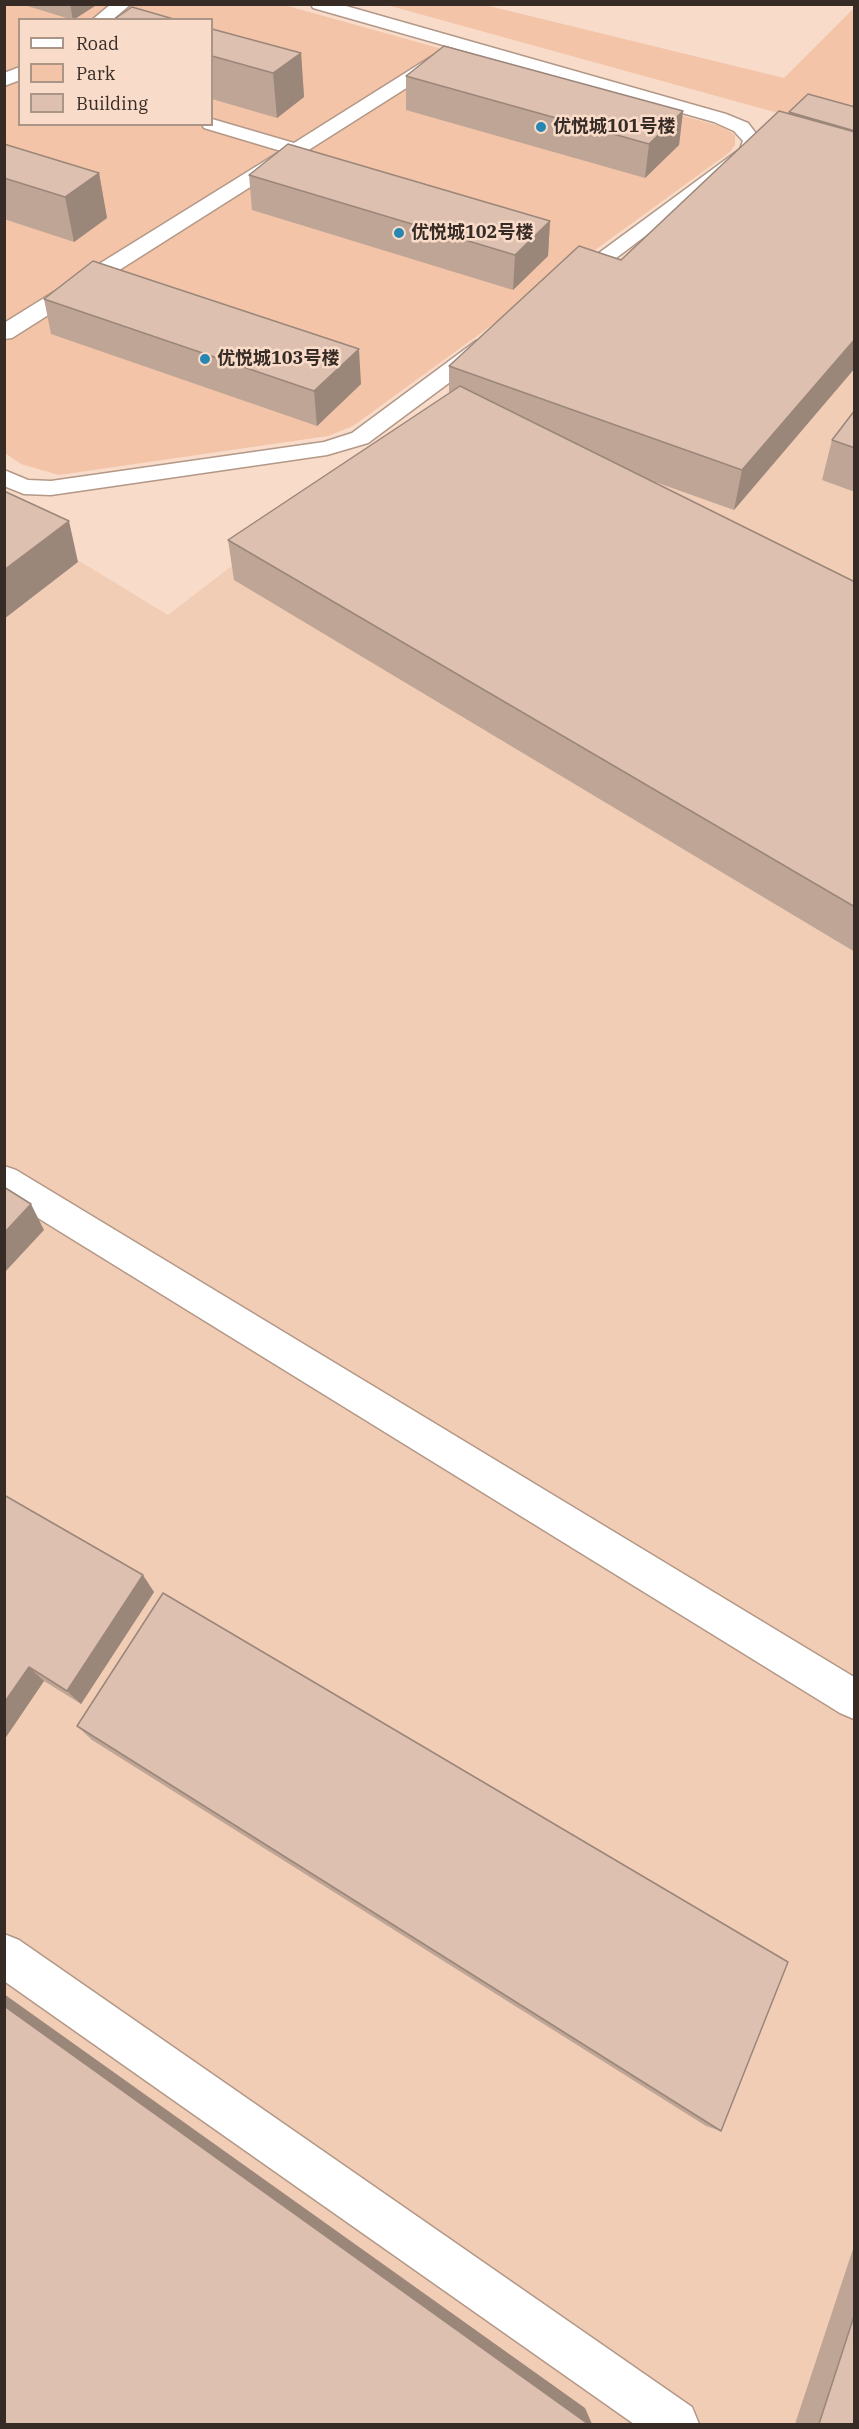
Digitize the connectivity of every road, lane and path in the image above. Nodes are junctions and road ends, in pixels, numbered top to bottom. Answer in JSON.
{"nodes":[{"id":1,"x":123,"y":4,"type":"edge"},
{"id":2,"x":319,"y":4,"type":"edge"},
{"id":3,"x":103,"y":18,"type":"edge"},
{"id":4,"x":462,"y":45,"type":"junction"},
{"id":5,"x":18,"y":73,"type":"edge"},
{"id":6,"x":4,"y":81,"type":"edge"},
{"id":7,"x":213,"y":125,"type":"edge"},
{"id":8,"x":296,"y":149,"type":"junction"},
{"id":9,"x":559,"y":291,"type":"edge"},
{"id":10,"x":4,"y":333,"type":"edge"},
{"id":11,"x":502,"y":333,"type":"edge"},
{"id":12,"x":4,"y":477,"type":"edge"},
{"id":13,"x":4,"y":1180,"type":"edge"},
{"id":14,"x":855,"y":1699,"type":"edge"},
{"id":15,"x":4,"y":1955,"type":"edge"},
{"id":16,"x":675,"y":2424,"type":"edge"}],
"edges":[{"from":1,"to":3,"type":"street"},
{"from":2,"to":4,"type":"street"},
{"from":4,"to":8,"type":"street"},
{"from":4,"to":9,"type":"street"},
{"from":5,"to":6,"type":"street"},
{"from":7,"to":8,"type":"street"},
{"from":8,"to":10,"type":"street"},
{"from":11,"to":12,"type":"street"},
{"from":13,"to":14,"type":"street"},
{"from":15,"to":16,"type":"street"}]}
